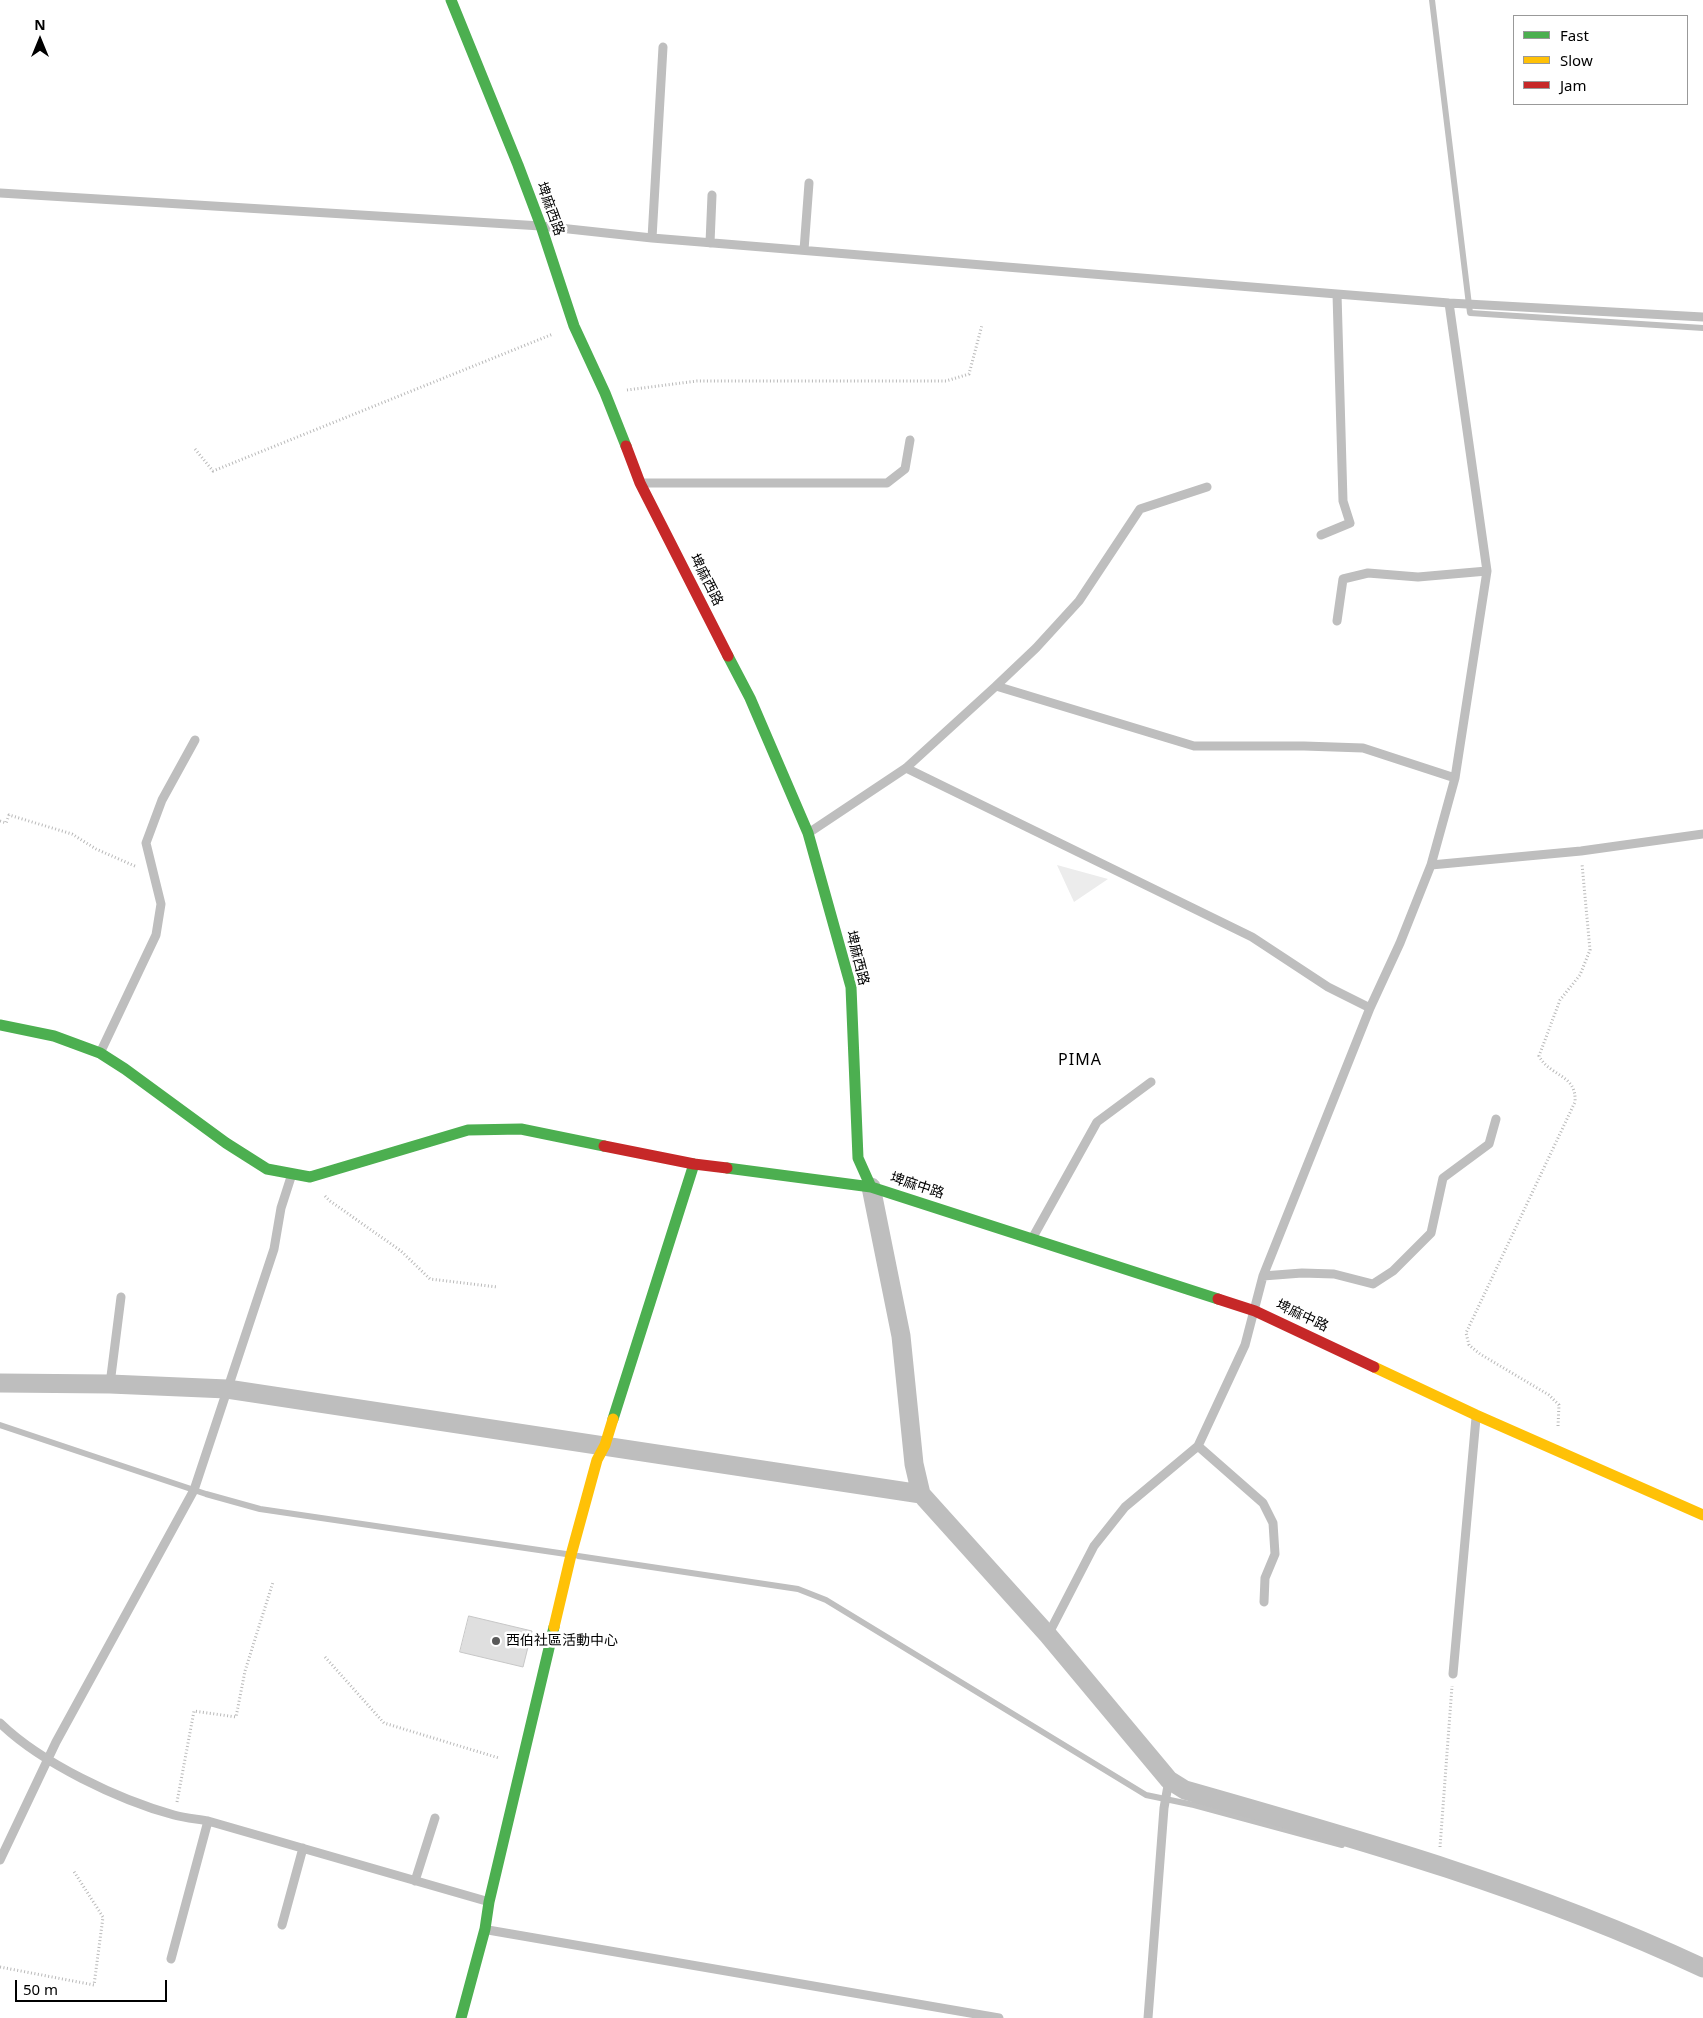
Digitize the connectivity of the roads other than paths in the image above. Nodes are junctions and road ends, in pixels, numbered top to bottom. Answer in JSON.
{"nodes":[{"id":1,"x":451,"y":0,"type":"edge"},
{"id":2,"x":662,"y":47,"type":"dead end"},
{"id":3,"x":809,"y":183,"type":"dead end"},
{"id":4,"x":0,"y":193,"type":"edge"},
{"id":5,"x":712,"y":195,"type":"dead end"},
{"id":6,"x":541,"y":226,"type":"junction"},
{"id":7,"x":652,"y":238,"type":"junction"},
{"id":8,"x":710,"y":243,"type":"junction"},
{"id":9,"x":804,"y":250,"type":"junction"},
{"id":10,"x":1337,"y":294,"type":"junction"},
{"id":11,"x":1449,"y":303,"type":"junction"},
{"id":12,"x":1703,"y":317,"type":"edge"},
{"id":13,"x":910,"y":440,"type":"dead end"},
{"id":14,"x":640,"y":482,"type":"junction"},
{"id":15,"x":1207,"y":487,"type":"dead end"},
{"id":16,"x":1321,"y":535,"type":"dead end"},
{"id":17,"x":1487,"y":571,"type":"junction"},
{"id":18,"x":1337,"y":621,"type":"dead end"},
{"id":19,"x":996,"y":686,"type":"junction"},
{"id":20,"x":195,"y":740,"type":"dead end"},
{"id":21,"x":906,"y":768,"type":"junction"},
{"id":22,"x":1455,"y":778,"type":"junction"},
{"id":23,"x":808,"y":833,"type":"junction"},
{"id":24,"x":1703,"y":834,"type":"edge"},
{"id":25,"x":1431,"y":865,"type":"junction"},
{"id":26,"x":1370,"y":1008,"type":"junction"},
{"id":27,"x":0,"y":1025,"type":"edge"},
{"id":28,"x":100,"y":1054,"type":"junction"},
{"id":29,"x":1150,"y":1082,"type":"dead end"},
{"id":30,"x":1496,"y":1119,"type":"dead end"},
{"id":31,"x":694,"y":1164,"type":"junction"},
{"id":32,"x":292,"y":1174,"type":"junction"},
{"id":33,"x":871,"y":1187,"type":"junction"},
{"id":34,"x":1032,"y":1239,"type":"junction"},
{"id":35,"x":1263,"y":1276,"type":"junction"},
{"id":36,"x":121,"y":1297,"type":"dead end"},
{"id":37,"x":1255,"y":1311,"type":"junction"},
{"id":38,"x":110,"y":1384,"type":"junction"},
{"id":39,"x":1,"y":1386,"type":"edge"},
{"id":40,"x":227,"y":1389,"type":"junction"},
{"id":41,"x":1476,"y":1416,"type":"junction"},
{"id":42,"x":605,"y":1445,"type":"junction"},
{"id":43,"x":1198,"y":1446,"type":"junction"},
{"id":44,"x":921,"y":1494,"type":"junction"},
{"id":45,"x":1703,"y":1515,"type":"edge"},
{"id":46,"x":1264,"y":1602,"type":"dead end"},
{"id":47,"x":1048,"y":1635,"type":"junction"},
{"id":48,"x":1453,"y":1674,"type":"road end"},
{"id":49,"x":0,"y":1723,"type":"edge"},
{"id":50,"x":48,"y":1759,"type":"junction"},
{"id":51,"x":1169,"y":1780,"type":"junction"},
{"id":52,"x":435,"y":1818,"type":"dead end"},
{"id":53,"x":208,"y":1821,"type":"junction"},
{"id":54,"x":302,"y":1848,"type":"junction"},
{"id":55,"x":0,"y":1860,"type":"edge"},
{"id":56,"x":415,"y":1881,"type":"junction"},
{"id":57,"x":489,"y":1902,"type":"junction"},
{"id":58,"x":282,"y":1926,"type":"dead end"},
{"id":59,"x":485,"y":1929,"type":"junction"},
{"id":60,"x":172,"y":1959,"type":"dead end"},
{"id":61,"x":1703,"y":1968,"type":"edge"},
{"id":62,"x":462,"y":2018,"type":"edge"},
{"id":63,"x":999,"y":2018,"type":"edge"},
{"id":64,"x":1148,"y":2018,"type":"edge"}],
"edges":[{"from":1,"to":6,"type":"street","name":"埤麻西路"},
{"from":2,"to":7,"type":"lane"},
{"from":3,"to":9,"type":"lane"},
{"from":4,"to":6,"type":"lane"},
{"from":5,"to":8,"type":"lane"},
{"from":6,"to":7,"type":"lane"},
{"from":6,"to":14,"type":"street","name":"埤麻西路"},
{"from":7,"to":8,"type":"lane"},
{"from":8,"to":9,"type":"lane"},
{"from":9,"to":10,"type":"lane"},
{"from":10,"to":11,"type":"lane"},
{"from":10,"to":16,"type":"lane"},
{"from":11,"to":12,"type":"lane"},
{"from":11,"to":17,"type":"lane"},
{"from":13,"to":14,"type":"lane"},
{"from":14,"to":23,"type":"street","name":"埤麻西路"},
{"from":15,"to":19,"type":"lane"},
{"from":17,"to":18,"type":"lane"},
{"from":17,"to":22,"type":"lane"},
{"from":19,"to":21,"type":"lane"},
{"from":19,"to":22,"type":"lane"},
{"from":20,"to":28,"type":"lane"},
{"from":21,"to":23,"type":"lane"},
{"from":21,"to":26,"type":"lane"},
{"from":22,"to":25,"type":"lane"},
{"from":23,"to":33,"type":"street","name":"埤麻西路"},
{"from":24,"to":25,"type":"lane"},
{"from":25,"to":26,"type":"lane"},
{"from":26,"to":35,"type":"lane"},
{"from":27,"to":28,"type":"street"},
{"from":28,"to":32,"type":"street"},
{"from":29,"to":34,"type":"lane"},
{"from":30,"to":35,"type":"lane"},
{"from":31,"to":32,"type":"street","name":"埤麻中路"},
{"from":31,"to":33,"type":"street","name":"埤麻中路"},
{"from":31,"to":42,"type":"street"},
{"from":32,"to":40,"type":"lane"},
{"from":33,"to":34,"type":"street","name":"埤麻中路"},
{"from":33,"to":44,"type":"street"},
{"from":34,"to":37,"type":"street","name":"埤麻中路"},
{"from":35,"to":37,"type":"lane"},
{"from":36,"to":38,"type":"lane"},
{"from":37,"to":41,"type":"street","name":"埤麻中路"},
{"from":37,"to":43,"type":"lane"},
{"from":38,"to":39,"type":"street"},
{"from":38,"to":40,"type":"street"},
{"from":40,"to":42,"type":"street"},
{"from":40,"to":50,"type":"lane"},
{"from":41,"to":45,"type":"street","name":"埤麻中路"},
{"from":41,"to":48,"type":"lane"},
{"from":42,"to":44,"type":"street"},
{"from":42,"to":57,"type":"street"},
{"from":43,"to":46,"type":"lane"},
{"from":43,"to":47,"type":"lane"},
{"from":44,"to":47,"type":"street"},
{"from":47,"to":51,"type":"street"},
{"from":49,"to":50,"type":"lane"},
{"from":50,"to":53,"type":"lane"},
{"from":50,"to":55,"type":"lane"},
{"from":51,"to":61,"type":"street"},
{"from":51,"to":64,"type":"lane"},
{"from":52,"to":56,"type":"lane"},
{"from":53,"to":54,"type":"lane"},
{"from":53,"to":60,"type":"lane"},
{"from":54,"to":56,"type":"lane"},
{"from":54,"to":58,"type":"lane"},
{"from":56,"to":57,"type":"lane"},
{"from":57,"to":59,"type":"street"},
{"from":59,"to":62,"type":"street"},
{"from":59,"to":63,"type":"lane"}]}
